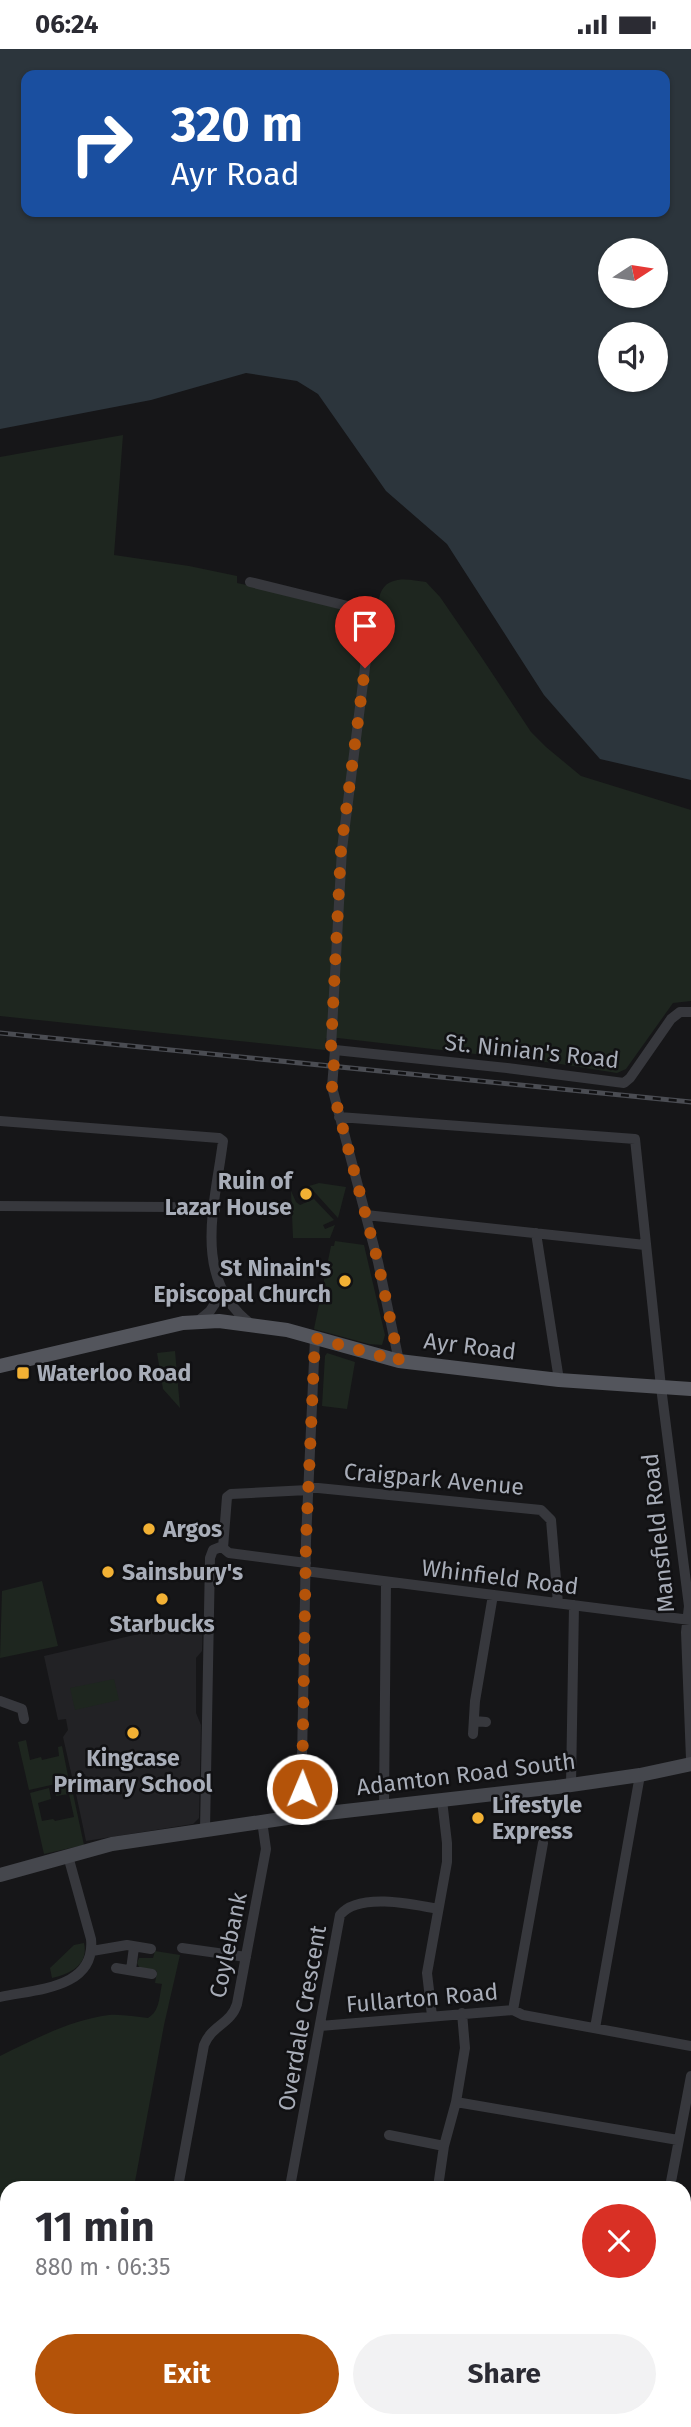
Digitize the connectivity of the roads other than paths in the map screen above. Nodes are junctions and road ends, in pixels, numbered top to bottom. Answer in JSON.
{"nodes":[{"id":1,"x":250,"y":582,"type":"dead end"},
{"id":2,"x":691,"y":1012,"type":"edge"},
{"id":3,"x":335,"y":1050,"type":"junction"},
{"id":4,"x":339,"y":1117,"type":"junction"},
{"id":5,"x":0,"y":1121,"type":"edge"},
{"id":6,"x":0,"y":1206,"type":"edge"},
{"id":7,"x":215,"y":1210,"type":"junction"},
{"id":8,"x":366,"y":1215,"type":"junction"},
{"id":9,"x":536,"y":1233,"type":"junction"},
{"id":10,"x":645,"y":1245,"type":"junction"},
{"id":11,"x":222,"y":1293,"type":"junction"},
{"id":12,"x":198,"y":1322,"type":"junction"},
{"id":13,"x":251,"y":1324,"type":"junction"},
{"id":14,"x":315,"y":1338,"type":"junction"},
{"id":15,"x":399,"y":1361,"type":"junction"},
{"id":16,"x":0,"y":1366,"type":"edge"},
{"id":17,"x":559,"y":1380,"type":"junction"},
{"id":18,"x":661,"y":1387,"type":"junction"},
{"id":19,"x":691,"y":1389,"type":"edge"},
{"id":20,"x":308,"y":1488,"type":"junction"},
{"id":21,"x":223,"y":1546,"type":"junction"},
{"id":22,"x":305,"y":1567,"type":"junction"},
{"id":23,"x":386,"y":1582,"type":"junction"},
{"id":24,"x":493,"y":1595,"type":"junction"},
{"id":25,"x":558,"y":1603,"type":"junction"},
{"id":26,"x":574,"y":1605,"type":"junction"},
{"id":27,"x":689,"y":1620,"type":"edge"},
{"id":28,"x":0,"y":1701,"type":"edge"},
{"id":29,"x":24,"y":1719,"type":"dead end"},
{"id":30,"x":474,"y":1721,"type":"junction"},
{"id":31,"x":486,"y":1722,"type":"dead end"},
{"id":32,"x":473,"y":1734,"type":"dead end"},
{"id":33,"x":691,"y":1762,"type":"edge"},
{"id":34,"x":640,"y":1775,"type":"junction"},
{"id":35,"x":571,"y":1785,"type":"junction"},
{"id":36,"x":442,"y":1800,"type":"junction"},
{"id":37,"x":384,"y":1806,"type":"junction"},
{"id":38,"x":301,"y":1816,"type":"junction"},
{"id":39,"x":262,"y":1821,"type":"junction"},
{"id":40,"x":205,"y":1830,"type":"junction"},
{"id":41,"x":542,"y":1843,"type":"dead end"},
{"id":42,"x":68,"y":1856,"type":"junction"},
{"id":43,"x":0,"y":1875,"type":"edge"},
{"id":44,"x":438,"y":1909,"type":"junction"},
{"id":45,"x":134,"y":1947,"type":"junction"},
{"id":46,"x":182,"y":1948,"type":"dead end"},
{"id":47,"x":151,"y":1949,"type":"dead end"},
{"id":48,"x":92,"y":1951,"type":"junction"},
{"id":49,"x":246,"y":1957,"type":"junction"},
{"id":50,"x":116,"y":1968,"type":"dead end"},
{"id":51,"x":131,"y":1970,"type":"junction"},
{"id":52,"x":152,"y":1974,"type":"dead end"},
{"id":53,"x":0,"y":1997,"type":"edge"},
{"id":54,"x":513,"y":2010,"type":"junction"},
{"id":55,"x":462,"y":2013,"type":"junction"},
{"id":56,"x":432,"y":2016,"type":"junction"},
{"id":57,"x":320,"y":2026,"type":"junction"},
{"id":58,"x":595,"y":2028,"type":"junction"},
{"id":59,"x":691,"y":2046,"type":"edge"},
{"id":60,"x":691,"y":2076,"type":"edge"},
{"id":61,"x":456,"y":2102,"type":"junction"},
{"id":62,"x":389,"y":2135,"type":"dead end"},
{"id":63,"x":678,"y":2140,"type":"junction"},
{"id":64,"x":444,"y":2146,"type":"junction"},
{"id":65,"x":179,"y":2181,"type":"edge"},
{"id":66,"x":291,"y":2181,"type":"edge"},
{"id":67,"x":439,"y":2181,"type":"edge"},
{"id":68,"x":671,"y":2181,"type":"edge"}],
"edges":[{"from":1,"to":3,"type":"street"},
{"from":2,"to":3,"type":"street","name":"St. Ninian's Road"},
{"from":3,"to":4,"type":"street","bridge":true},
{"from":4,"to":8,"type":"street"},
{"from":4,"to":10,"type":"street","name":"Mansfield Road"},
{"from":5,"to":7,"type":"street"},
{"from":6,"to":7,"type":"street"},
{"from":7,"to":11,"type":"street"},
{"from":8,"to":9,"type":"street"},
{"from":8,"to":15,"type":"street"},
{"from":9,"to":10,"type":"street"},
{"from":9,"to":17,"type":"street"},
{"from":10,"to":18,"type":"street","name":"Mansfield Road"},
{"from":11,"to":12,"type":"street"},
{"from":11,"to":13,"type":"street"},
{"from":12,"to":13,"type":"main road","name":"Ayr Road"},
{"from":12,"to":16,"type":"main road","name":"Ayr Road"},
{"from":13,"to":14,"type":"main road","name":"Ayr Road"},
{"from":14,"to":15,"type":"main road","name":"Ayr Road"},
{"from":14,"to":20,"type":"street"},
{"from":15,"to":17,"type":"main road","name":"Ayr Road"},
{"from":17,"to":18,"type":"main road","name":"Ayr Road"},
{"from":18,"to":19,"type":"main road","name":"Ayr Road"},
{"from":18,"to":27,"type":"street","name":"Mansfield Road"},
{"from":20,"to":21,"type":"street","name":"Craigpark Avenue"},
{"from":20,"to":22,"type":"street"},
{"from":20,"to":25,"type":"street","name":"Craigpark Avenue"},
{"from":21,"to":22,"type":"street","name":"Whinfield Road"},
{"from":21,"to":40,"type":"street"},
{"from":22,"to":23,"type":"street","name":"Whinfield Road"},
{"from":22,"to":38,"type":"street"},
{"from":23,"to":24,"type":"street","name":"Whinfield Road"},
{"from":23,"to":37,"type":"street"},
{"from":24,"to":25,"type":"street","name":"Whinfield Road"},
{"from":24,"to":30,"type":"street"},
{"from":25,"to":26,"type":"street","name":"Whinfield Road"},
{"from":26,"to":27,"type":"street","name":"Whinfield Road"},
{"from":26,"to":35,"type":"street"},
{"from":27,"to":33,"type":"street","name":"Mansfield Road"},
{"from":28,"to":29,"type":"street"},
{"from":30,"to":31,"type":"street"},
{"from":30,"to":32,"type":"street"},
{"from":33,"to":34,"type":"street","name":"Adamton Road South"},
{"from":34,"to":35,"type":"street","name":"Adamton Road South"},
{"from":34,"to":58,"type":"street"},
{"from":35,"to":36,"type":"street","name":"Adamton Road South"},
{"from":36,"to":37,"type":"street","name":"Adamton Road South"},
{"from":36,"to":44,"type":"street"},
{"from":37,"to":38,"type":"street","name":"Adamton Road South"},
{"from":38,"to":39,"type":"street","name":"Adamton Road South"},
{"from":39,"to":40,"type":"street","name":"Adamton Road South"},
{"from":39,"to":49,"type":"street","name":"Coylebank"},
{"from":40,"to":42,"type":"street","name":"Adamton Road South"},
{"from":41,"to":54,"type":"street"},
{"from":42,"to":43,"type":"street","name":"Adamton Road South"},
{"from":42,"to":48,"type":"street"},
{"from":44,"to":56,"type":"street"},
{"from":44,"to":57,"type":"street","name":"Overdale Crescent"},
{"from":45,"to":47,"type":"street"},
{"from":45,"to":48,"type":"street"},
{"from":45,"to":51,"type":"street"},
{"from":46,"to":49,"type":"street"},
{"from":48,"to":53,"type":"street"},
{"from":49,"to":65,"type":"street","name":"Coylebank"},
{"from":50,"to":51,"type":"street"},
{"from":51,"to":52,"type":"street"},
{"from":54,"to":55,"type":"street","name":"Fullarton Road"},
{"from":54,"to":58,"type":"street","name":"Fullarton Road"},
{"from":55,"to":56,"type":"street","name":"Fullarton Road"},
{"from":55,"to":61,"type":"street"},
{"from":56,"to":57,"type":"street","name":"Fullarton Road"},
{"from":57,"to":66,"type":"street","name":"Overdale Crescent"},
{"from":58,"to":59,"type":"street","name":"Fullarton Road"},
{"from":60,"to":63,"type":"street"},
{"from":61,"to":63,"type":"street"},
{"from":61,"to":64,"type":"street"},
{"from":62,"to":64,"type":"street"},
{"from":63,"to":68,"type":"street"},
{"from":64,"to":67,"type":"street"}]}
